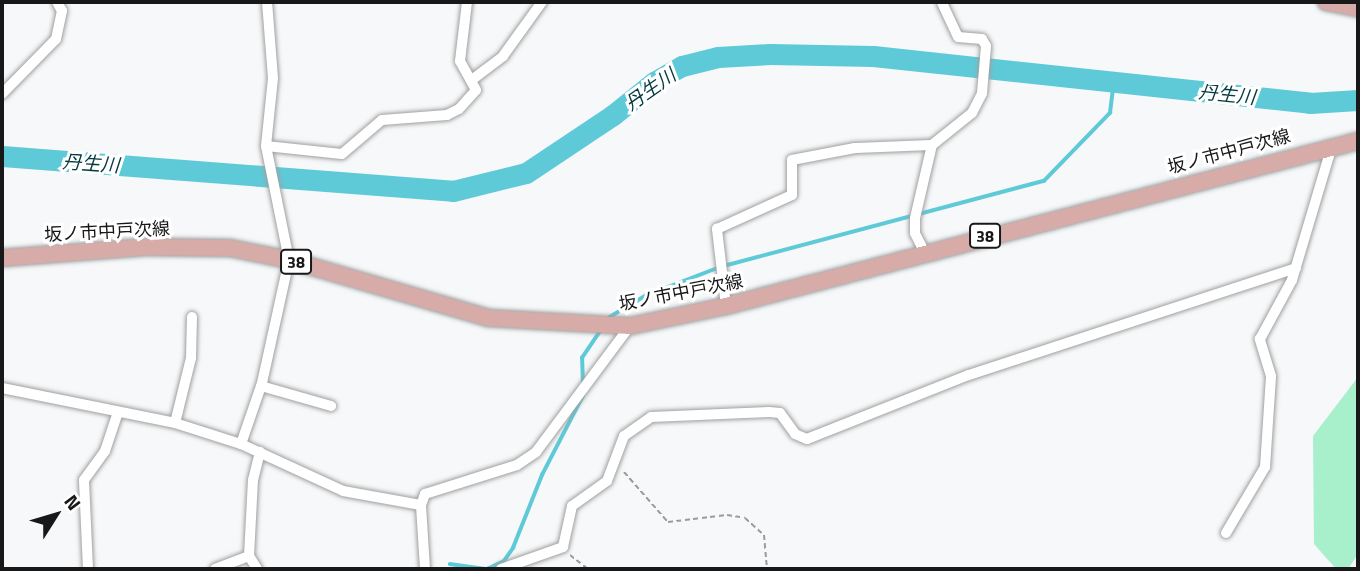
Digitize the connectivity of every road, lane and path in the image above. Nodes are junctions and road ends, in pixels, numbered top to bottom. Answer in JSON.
{"nodes":[{"id":1,"x":57,"y":2,"type":"edge"},
{"id":2,"x":267,"y":2,"type":"edge"},
{"id":3,"x":467,"y":2,"type":"edge"},
{"id":4,"x":542,"y":2,"type":"edge"},
{"id":5,"x":942,"y":2,"type":"edge"},
{"id":6,"x":1326,"y":2,"type":"edge"},
{"id":7,"x":1358,"y":8,"type":"edge"},
{"id":8,"x":472,"y":79,"type":"junction"},
{"id":9,"x":2,"y":94,"type":"edge"},
{"id":10,"x":1358,"y":141,"type":"edge"},
{"id":11,"x":932,"y":145,"type":"junction"},
{"id":12,"x":1332,"y":146,"type":"junction"},
{"id":13,"x":267,"y":148,"type":"junction"},
{"id":14,"x":924,"y":251,"type":"junction"},
{"id":15,"x":2,"y":258,"type":"edge"},
{"id":16,"x":289,"y":260,"type":"junction"},
{"id":17,"x":1296,"y":268,"type":"junction"},
{"id":18,"x":726,"y":306,"type":"junction"},
{"id":19,"x":192,"y":317,"type":"dead end"},
{"id":20,"x":630,"y":326,"type":"junction"},
{"id":21,"x":261,"y":386,"type":"junction"},
{"id":22,"x":2,"y":388,"type":"edge"},
{"id":23,"x":331,"y":406,"type":"dead end"},
{"id":24,"x":118,"y":412,"type":"junction"},
{"id":25,"x":176,"y":423,"type":"junction"},
{"id":26,"x":241,"y":444,"type":"junction"},
{"id":27,"x":260,"y":452,"type":"junction"},
{"id":28,"x":617,"y":456,"type":"junction"},
{"id":29,"x":421,"y":505,"type":"junction"},
{"id":30,"x":1226,"y":533,"type":"dead end"},
{"id":31,"x":563,"y":547,"type":"junction"},
{"id":32,"x":249,"y":556,"type":"junction"},
{"id":33,"x":88,"y":569,"type":"edge"},
{"id":34,"x":215,"y":569,"type":"edge"},
{"id":35,"x":257,"y":569,"type":"edge"},
{"id":36,"x":425,"y":569,"type":"edge"},
{"id":37,"x":501,"y":569,"type":"edge"},
{"id":38,"x":588,"y":569,"type":"edge"},
{"id":39,"x":767,"y":569,"type":"edge"}],
"edges":[{"from":1,"to":9,"type":"street"},
{"from":2,"to":13,"type":"street"},
{"from":3,"to":8,"type":"street"},
{"from":4,"to":8,"type":"street"},
{"from":5,"to":11,"type":"street"},
{"from":6,"to":7,"type":"main road"},
{"from":8,"to":13,"type":"street"},
{"from":10,"to":12,"type":"main road","name":"坂ノ市中戸次線","number":"38"},
{"from":11,"to":14,"type":"street"},
{"from":11,"to":18,"type":"street"},
{"from":12,"to":14,"type":"main road","name":"坂ノ市中戸次線","number":"38"},
{"from":12,"to":17,"type":"street"},
{"from":13,"to":16,"type":"street"},
{"from":14,"to":18,"type":"main road","name":"坂ノ市中戸次線","number":"38"},
{"from":15,"to":16,"type":"main road","name":"坂ノ市中戸次線","number":"38"},
{"from":16,"to":20,"type":"main road","name":"坂ノ市中戸次線","number":"38"},
{"from":16,"to":21,"type":"street"},
{"from":17,"to":28,"type":"street"},
{"from":17,"to":30,"type":"street"},
{"from":18,"to":20,"type":"main road","name":"坂ノ市中戸次線","number":"38"},
{"from":19,"to":25,"type":"street"},
{"from":20,"to":29,"type":"street"},
{"from":21,"to":23,"type":"street"},
{"from":21,"to":26,"type":"street"},
{"from":22,"to":24,"type":"street"},
{"from":24,"to":25,"type":"street"},
{"from":24,"to":33,"type":"street"},
{"from":25,"to":26,"type":"street"},
{"from":26,"to":27,"type":"street"},
{"from":27,"to":29,"type":"street"},
{"from":27,"to":32,"type":"street"},
{"from":28,"to":31,"type":"street"},
{"from":28,"to":39,"type":"path"},
{"from":29,"to":36,"type":"street"},
{"from":31,"to":37,"type":"street"},
{"from":31,"to":38,"type":"path"},
{"from":32,"to":34,"type":"street"},
{"from":32,"to":35,"type":"street"}]}
